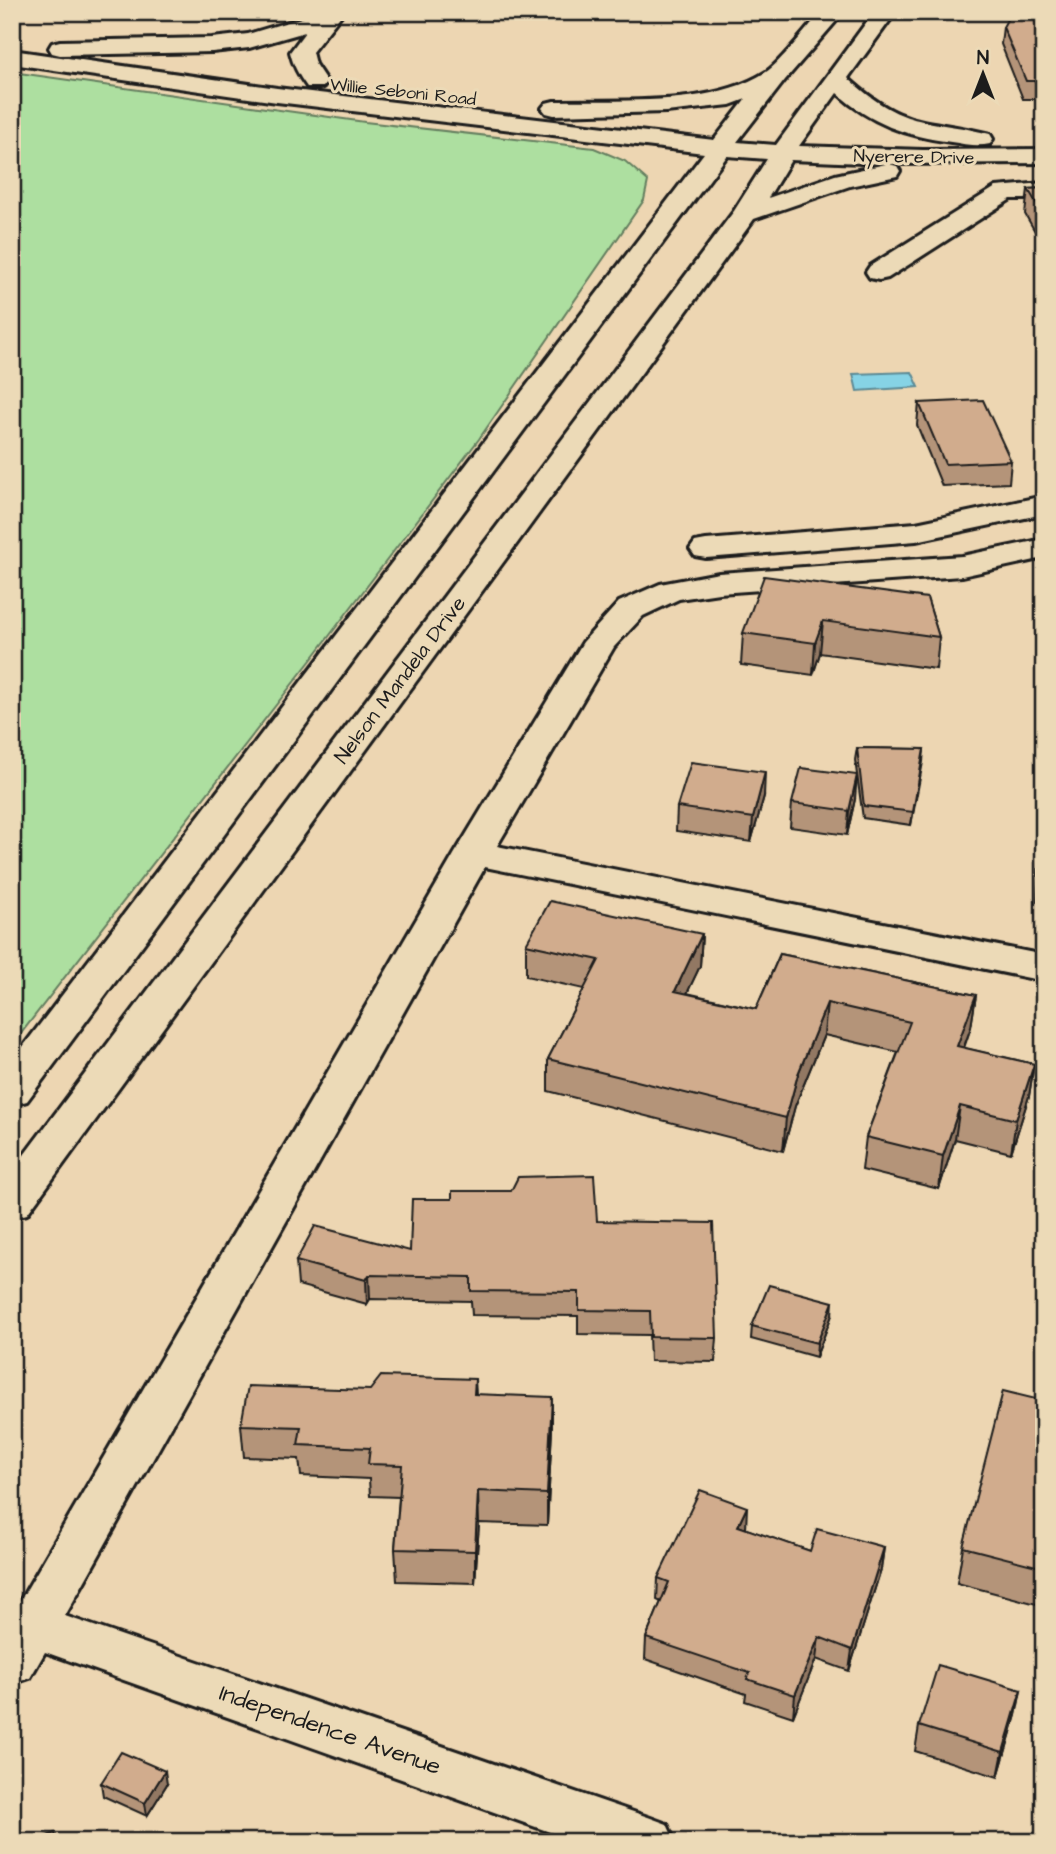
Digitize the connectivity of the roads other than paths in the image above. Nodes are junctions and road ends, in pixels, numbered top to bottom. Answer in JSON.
{"nodes":[{"id":1,"x":832,"y":12,"type":"edge"},
{"id":2,"x":886,"y":12,"type":"edge"},
{"id":3,"x":329,"y":16,"type":"edge"},
{"id":4,"x":12,"y":41,"type":"edge"},
{"id":5,"x":60,"y":48,"type":"junction"},
{"id":6,"x":12,"y":57,"type":"edge"},
{"id":7,"x":777,"y":75,"type":"junction"},
{"id":8,"x":835,"y":78,"type":"junction"},
{"id":9,"x":315,"y":82,"type":"junction"},
{"id":10,"x":547,"y":117,"type":"junction"},
{"id":11,"x":728,"y":139,"type":"junction"},
{"id":12,"x":1044,"y":139,"type":"edge"},
{"id":13,"x":991,"y":140,"type":"junction"},
{"id":14,"x":790,"y":144,"type":"junction"},
{"id":15,"x":1044,"y":156,"type":"edge"},
{"id":16,"x":948,"y":158,"type":"junction"},
{"id":17,"x":677,"y":180,"type":"junction"},
{"id":18,"x":1044,"y":191,"type":"edge"},
{"id":19,"x":745,"y":214,"type":"junction"},
{"id":20,"x":879,"y":272,"type":"dead end"},
{"id":21,"x":1044,"y":505,"type":"edge"},
{"id":22,"x":706,"y":548,"type":"dead end"},
{"id":23,"x":1044,"y":548,"type":"edge"},
{"id":24,"x":474,"y":853,"type":"junction"},
{"id":25,"x":1044,"y":968,"type":"edge"},
{"id":26,"x":12,"y":1091,"type":"edge"},
{"id":27,"x":12,"y":1203,"type":"edge"},
{"id":28,"x":19,"y":1635,"type":"edge"},
{"id":29,"x":648,"y":1842,"type":"edge"}],
"edges":[{"from":1,"to":7,"type":"main road"},
{"from":2,"to":8,"type":"main road","name":"Nelson Mandela Drive"},
{"from":3,"to":5,"type":"main road"},
{"from":3,"to":9,"type":"main road"},
{"from":4,"to":5,"type":"main road","name":"Willie Seboni Road"},
{"from":5,"to":9,"type":"main road","name":"Willie Seboni Road"},
{"from":6,"to":10,"type":"main road","name":"Willie Seboni Road"},
{"from":7,"to":10,"type":"main road"},
{"from":7,"to":11,"type":"main road"},
{"from":8,"to":13,"type":"main road"},
{"from":8,"to":14,"type":"main road","name":"Nelson Mandela Drive"},
{"from":9,"to":10,"type":"main road","name":"Willie Seboni Road"},
{"from":10,"to":11,"type":"main road","name":"Willie Seboni Road"},
{"from":10,"to":17,"type":"main road"},
{"from":11,"to":14,"type":"main road","name":"Willie Seboni Road"},
{"from":11,"to":17,"type":"main road"},
{"from":12,"to":13,"type":"main road","name":"Nyerere Drive"},
{"from":13,"to":14,"type":"main road","name":"Nyerere Drive"},
{"from":14,"to":16,"type":"main road","name":"Nyerere Drive"},
{"from":14,"to":19,"type":"main road","name":"Nelson Mandela Drive"},
{"from":15,"to":16,"type":"main road","name":"Nyerere Drive"},
{"from":16,"to":19,"type":"main road"},
{"from":17,"to":26,"type":"main road"},
{"from":18,"to":20,"type":"main road"},
{"from":19,"to":27,"type":"main road","name":"Nelson Mandela Drive"},
{"from":21,"to":22,"type":"main road"},
{"from":23,"to":24,"type":"main road"},
{"from":24,"to":25,"type":"main road"},
{"from":24,"to":28,"type":"main road"},
{"from":28,"to":29,"type":"main road","name":"Independence Avenue"}]}
